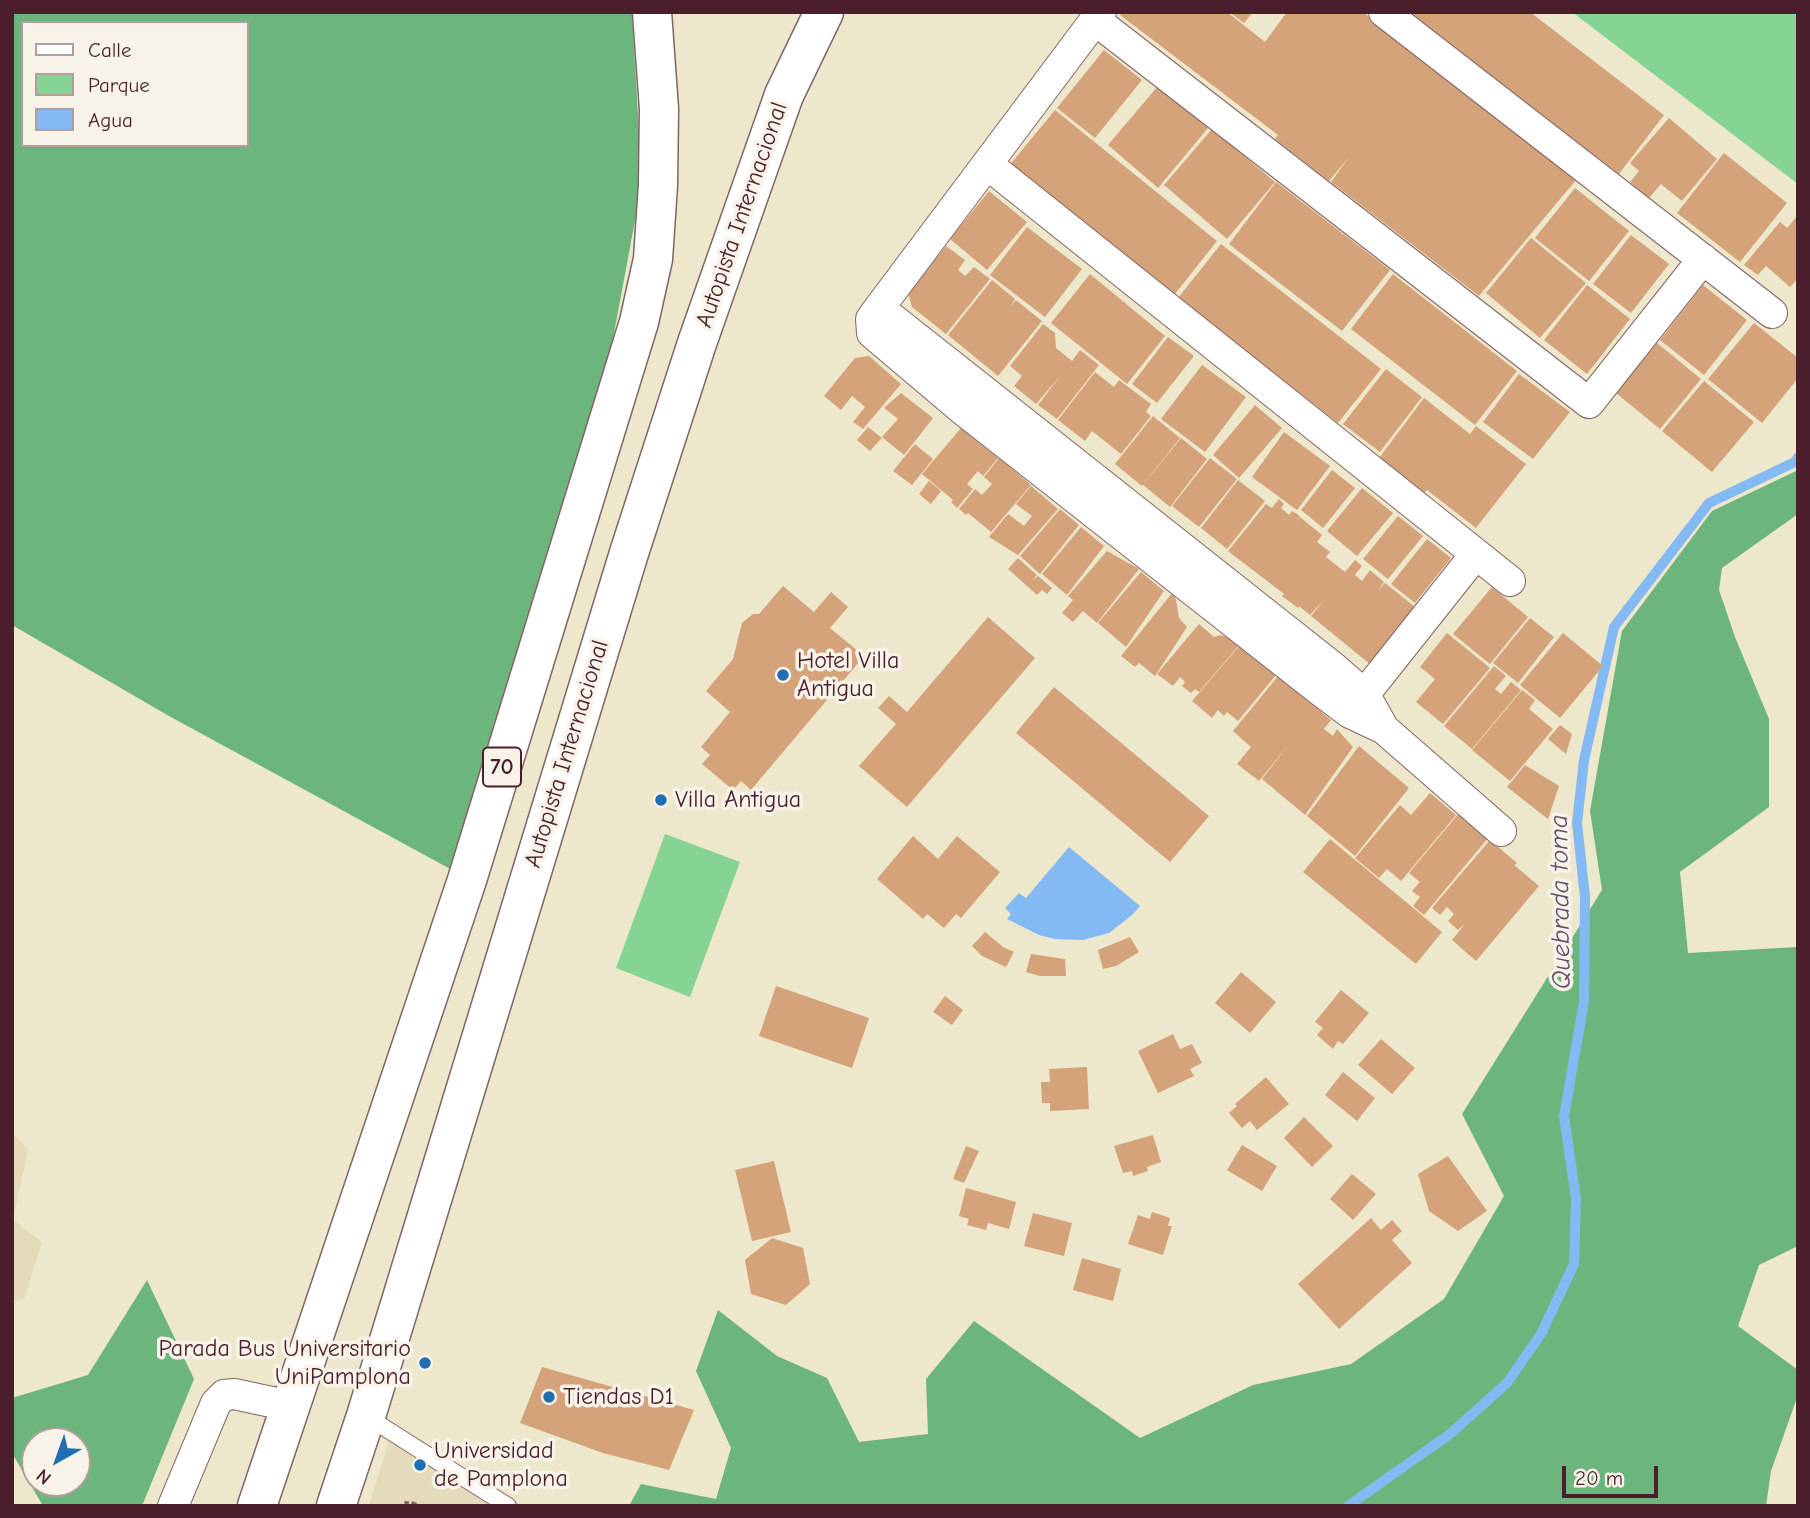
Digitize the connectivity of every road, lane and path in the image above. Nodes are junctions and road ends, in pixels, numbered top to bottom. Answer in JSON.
{"nodes":[{"id":1,"x":652,"y":12,"type":"edge"},
{"id":2,"x":661,"y":12,"type":"edge"},
{"id":3,"x":1384,"y":12,"type":"edge"},
{"id":4,"x":1098,"y":16,"type":"edge"},
{"id":5,"x":819,"y":25,"type":"edge"},
{"id":6,"x":657,"y":53,"type":"junction"},
{"id":7,"x":987,"y":164,"type":"junction"},
{"id":8,"x":1703,"y":259,"type":"junction"},
{"id":9,"x":1772,"y":313,"type":"dead end"},
{"id":10,"x":1475,"y":555,"type":"junction"},
{"id":11,"x":1510,"y":581,"type":"dead end"},
{"id":12,"x":1358,"y":704,"type":"junction"},
{"id":13,"x":1501,"y":831,"type":"dead end"},
{"id":14,"x":290,"y":1406,"type":"junction"},
{"id":15,"x":366,"y":1416,"type":"junction"},
{"id":16,"x":173,"y":1506,"type":"edge"},
{"id":17,"x":257,"y":1506,"type":"edge"},
{"id":18,"x":336,"y":1506,"type":"edge"},
{"id":19,"x":406,"y":1506,"type":"edge"},
{"id":20,"x":418,"y":1506,"type":"edge"},
{"id":21,"x":508,"y":1506,"type":"edge"}],
"edges":[{"from":1,"to":6,"type":"highway","number":"70"},
{"from":2,"to":6,"type":"highway"},
{"from":3,"to":8,"type":"street"},
{"from":4,"to":7,"type":"street"},
{"from":4,"to":8,"type":"street"},
{"from":5,"to":15,"type":"highway","name":"Autopista Internacional","number":"70"},
{"from":6,"to":14,"type":"highway","number":"70"},
{"from":7,"to":10,"type":"street"},
{"from":7,"to":12,"type":"street"},
{"from":8,"to":9,"type":"street"},
{"from":10,"to":11,"type":"street"},
{"from":10,"to":12,"type":"street"},
{"from":12,"to":13,"type":"street"},
{"from":14,"to":16,"type":"street"},
{"from":14,"to":17,"type":"highway","number":"70"},
{"from":15,"to":18,"type":"highway","name":"Autopista Internacional","number":"70"},
{"from":15,"to":21,"type":"lane"},
{"from":19,"to":20,"type":"path"}]}
